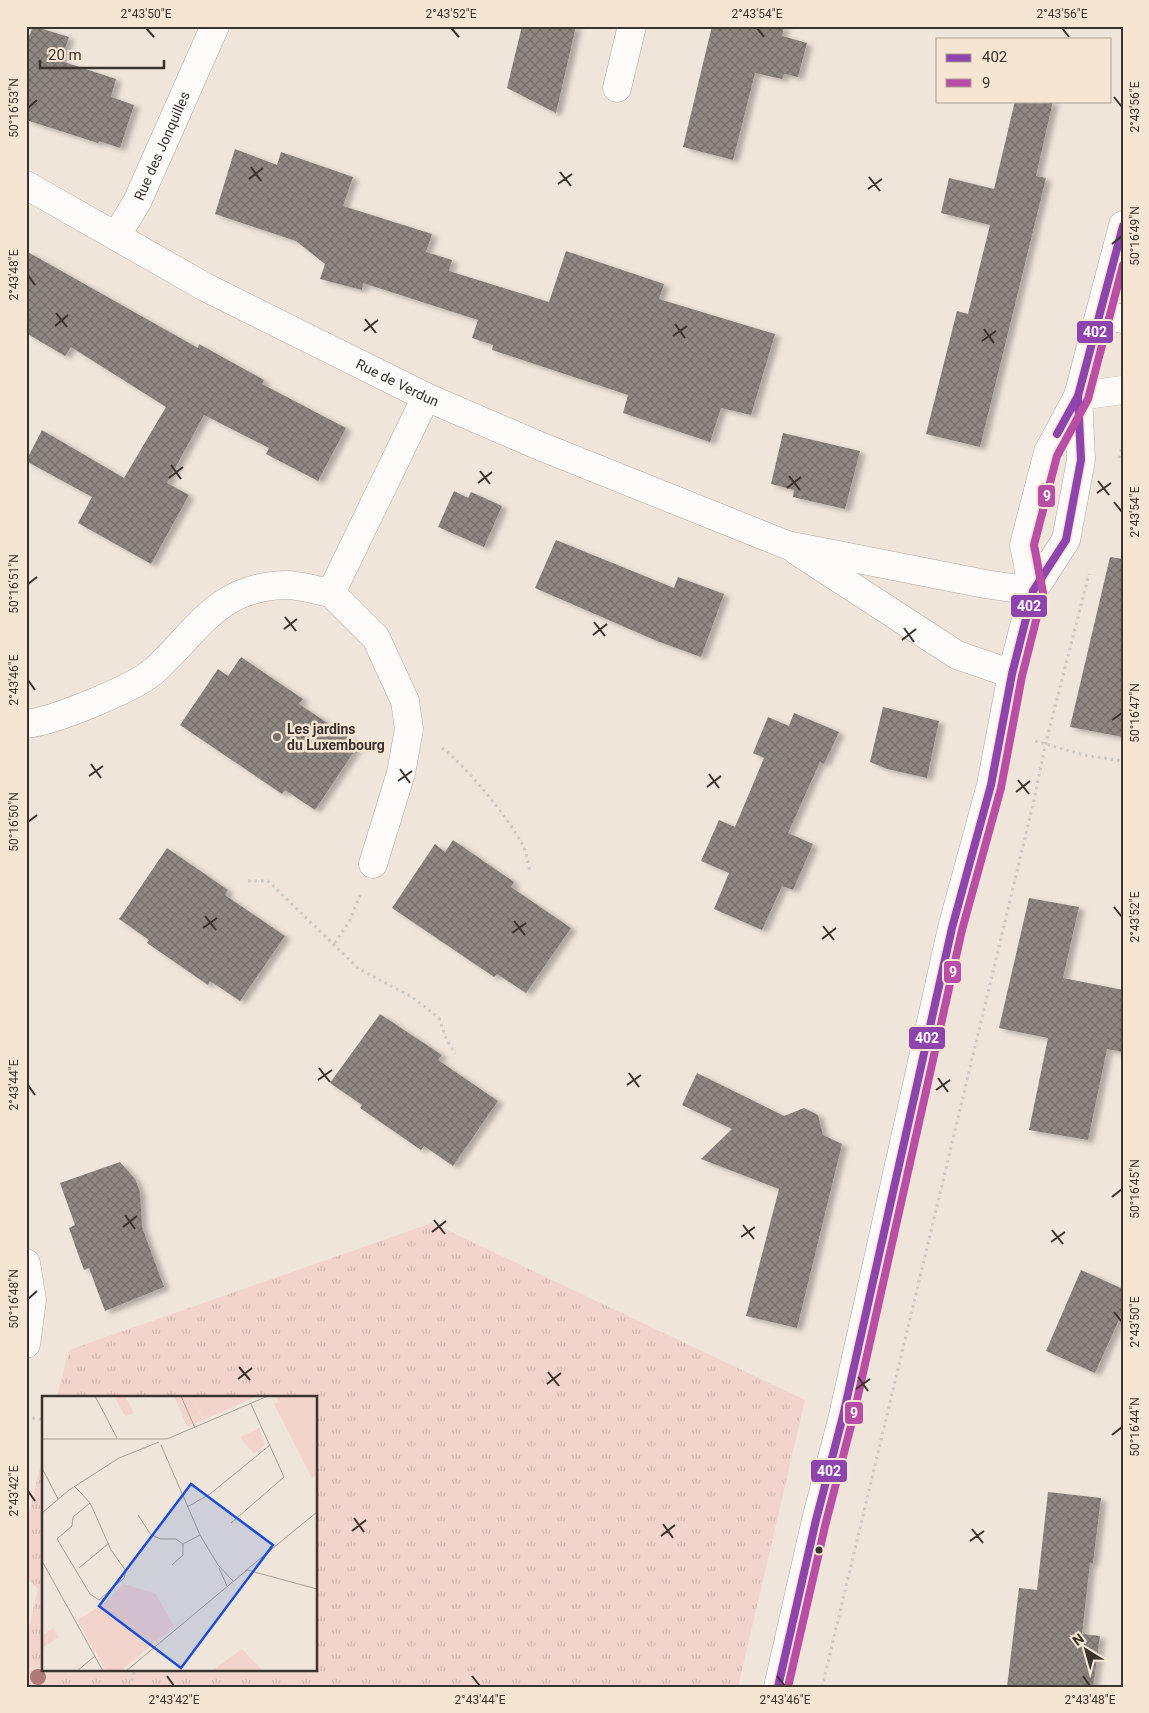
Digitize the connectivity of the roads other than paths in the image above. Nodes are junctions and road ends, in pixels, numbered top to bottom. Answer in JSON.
{"nodes":[{"id":1,"x":215,"y":26,"type":"edge"},
{"id":2,"x":632,"y":26,"type":"edge"},
{"id":3,"x":617,"y":88,"type":"dead end"},
{"id":4,"x":26,"y":185,"type":"edge"},
{"id":5,"x":1123,"y":225,"type":"edge"},
{"id":6,"x":117,"y":235,"type":"junction"},
{"id":7,"x":1111,"y":316,"type":"edge"},
{"id":8,"x":1123,"y":390,"type":"edge"},
{"id":9,"x":1078,"y":396,"type":"junction"},
{"id":10,"x":426,"y":397,"type":"junction"},
{"id":11,"x":787,"y":545,"type":"junction"},
{"id":12,"x":1033,"y":591,"type":"junction"},
{"id":13,"x":330,"y":593,"type":"junction"},
{"id":14,"x":1012,"y":674,"type":"junction"},
{"id":15,"x":26,"y":724,"type":"edge"},
{"id":16,"x":373,"y":864,"type":"road end"},
{"id":17,"x":26,"y":1264,"type":"edge"},
{"id":18,"x":26,"y":1344,"type":"edge"},
{"id":19,"x":778,"y":1687,"type":"edge"}],
"edges":[{"from":1,"to":6,"type":"street","name":"Rue des Jonquilles"},
{"from":2,"to":3,"type":"street"},
{"from":4,"to":6,"type":"street","name":"Rue de Verdun"},
{"from":5,"to":7,"type":"street"},
{"from":6,"to":10,"type":"street","name":"Rue de Verdun"},
{"from":7,"to":9,"type":"street"},
{"from":8,"to":9,"type":"street"},
{"from":9,"to":12,"type":"street"},
{"from":9,"to":12,"type":"street"},
{"from":10,"to":11,"type":"street","name":"Rue de Verdun"},
{"from":10,"to":13,"type":"street"},
{"from":11,"to":12,"type":"street"},
{"from":11,"to":14,"type":"street"},
{"from":12,"to":14,"type":"street"},
{"from":13,"to":15,"type":"street"},
{"from":13,"to":16,"type":"street"},
{"from":14,"to":19,"type":"street"},
{"from":17,"to":18,"type":"street"}]}
